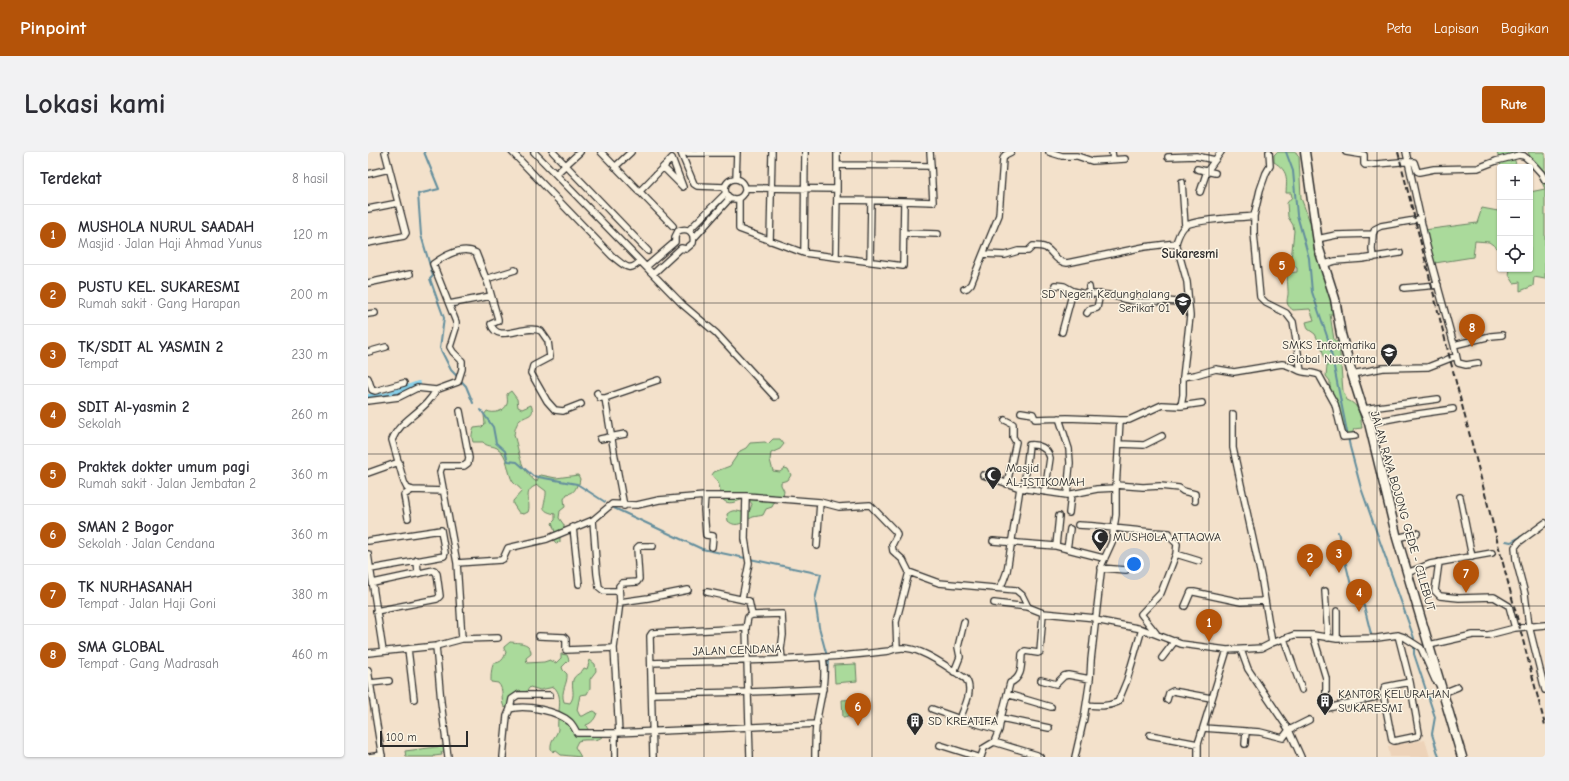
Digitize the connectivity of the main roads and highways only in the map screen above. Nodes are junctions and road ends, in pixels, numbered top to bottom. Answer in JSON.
{"nodes":[{"id":1,"x":1307,"y":152,"type":"edge"},
{"id":2,"x":1462,"y":757,"type":"edge"}],
"edges":[{"from":1,"to":2,"type":"main road","name":"JALAN RAYA BOJONG GEDE - CILEBUT"}]}
